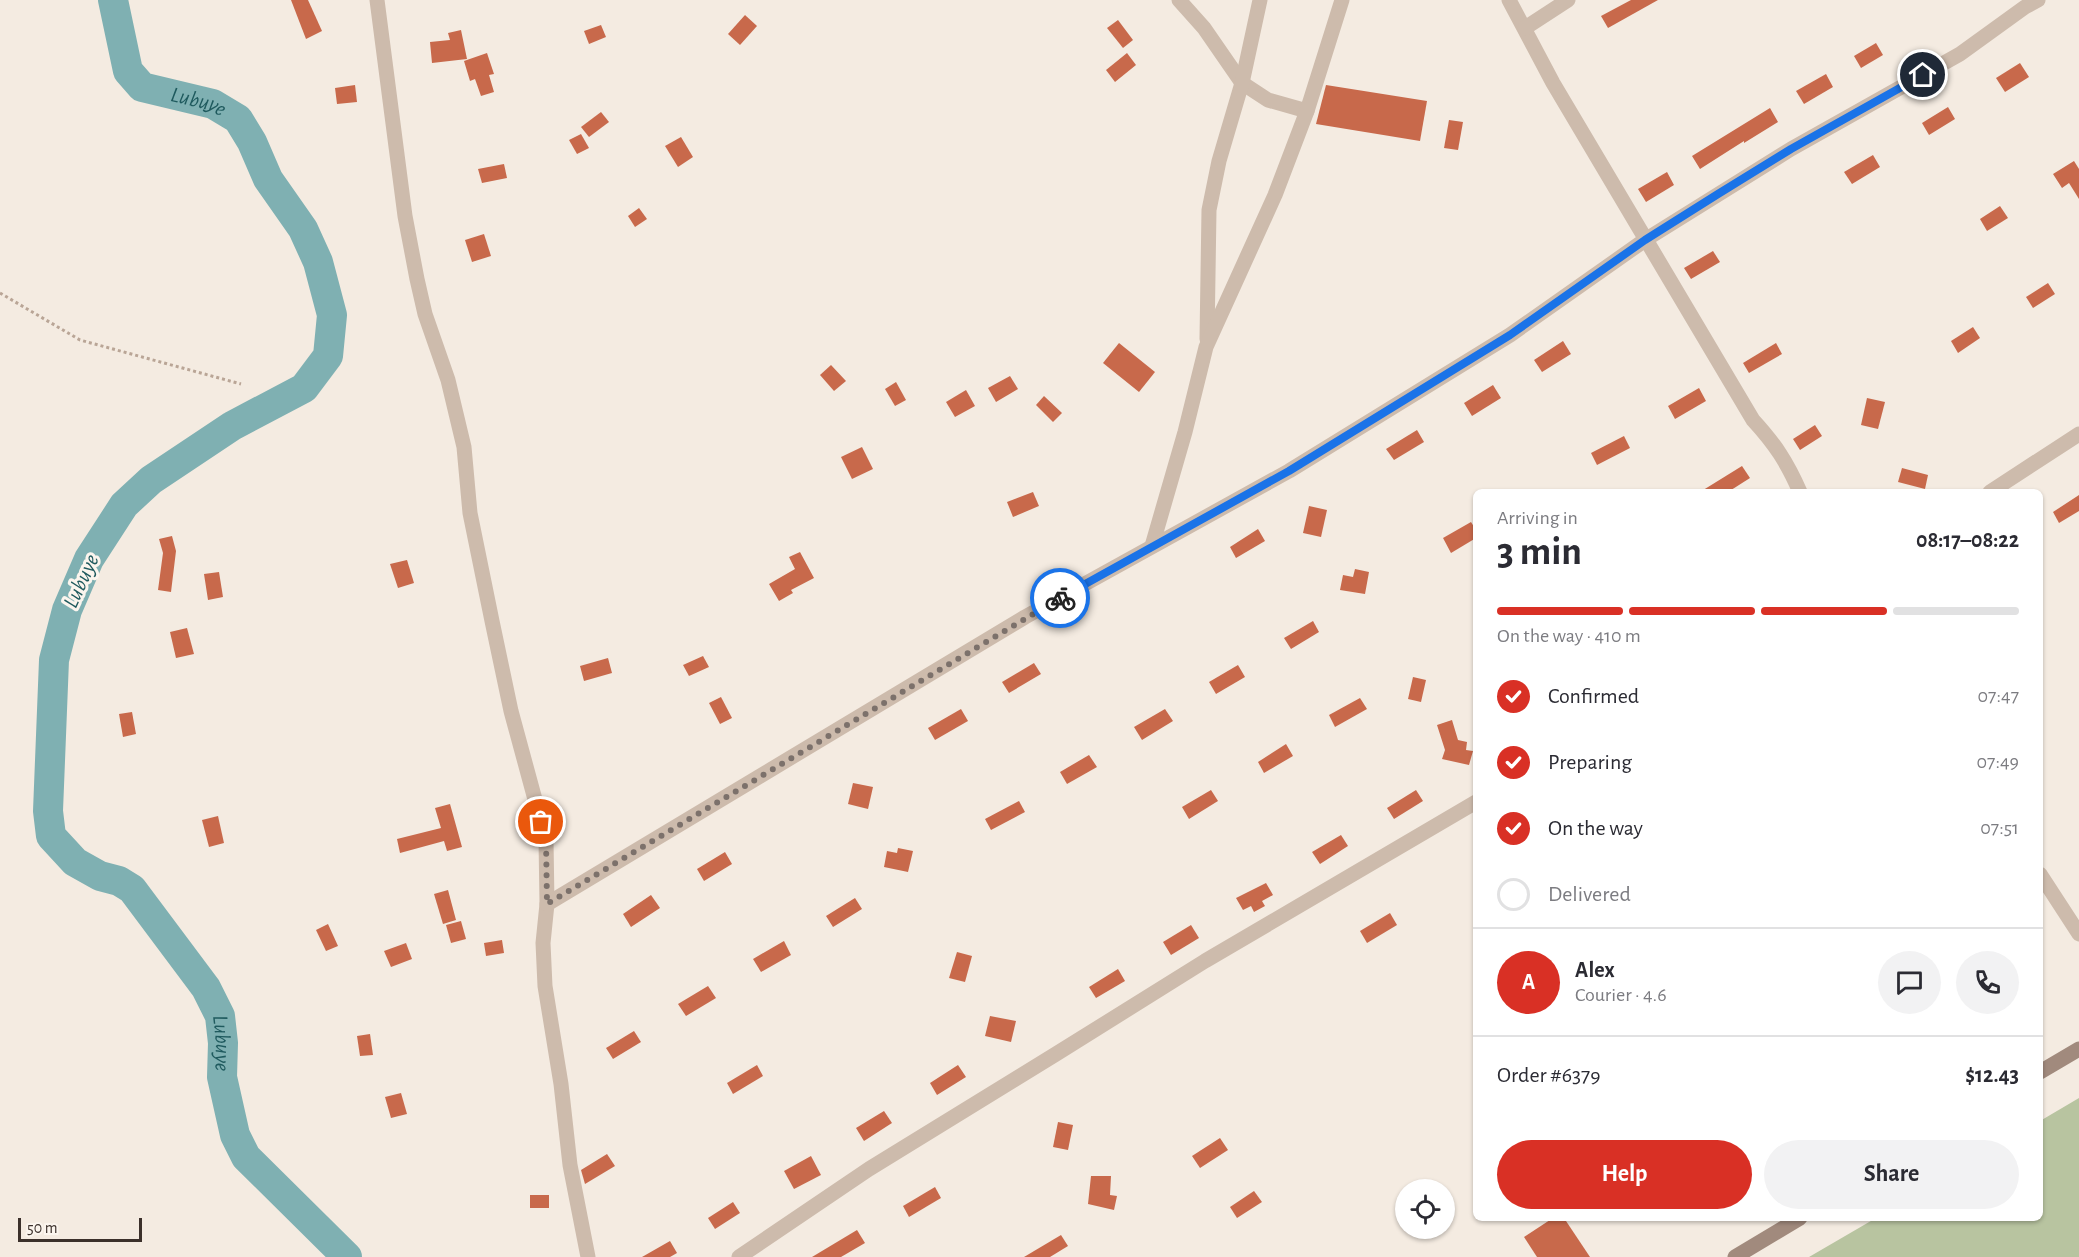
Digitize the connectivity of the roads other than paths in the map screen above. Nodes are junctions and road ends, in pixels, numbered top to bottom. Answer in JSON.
{"nodes":[{"id":1,"x":377,"y":0,"type":"edge"},
{"id":2,"x":1179,"y":0,"type":"edge"},
{"id":3,"x":1260,"y":0,"type":"edge"},
{"id":4,"x":1342,"y":0,"type":"edge"},
{"id":5,"x":1509,"y":0,"type":"edge"},
{"id":6,"x":1568,"y":0,"type":"edge"},
{"id":7,"x":2038,"y":0,"type":"edge"},
{"id":8,"x":1526,"y":28,"type":"junction"},
{"id":9,"x":1242,"y":83,"type":"junction"},
{"id":10,"x":1306,"y":111,"type":"junction"},
{"id":11,"x":1645,"y":240,"type":"junction"},
{"id":12,"x":1206,"y":347,"type":"junction"},
{"id":13,"x":2079,"y":434,"type":"edge"},
{"id":14,"x":1799,"y":489,"type":"edge"},
{"id":15,"x":1995,"y":489,"type":"edge"},
{"id":16,"x":1152,"y":546,"type":"junction"},
{"id":17,"x":1473,"y":804,"type":"edge"},
{"id":18,"x":2043,"y":879,"type":"edge"},
{"id":19,"x":547,"y":904,"type":"junction"},
{"id":20,"x":2079,"y":934,"type":"edge"},
{"id":21,"x":2079,"y":1049,"type":"edge"},
{"id":22,"x":2043,"y":1070,"type":"edge"},
{"id":23,"x":1795,"y":1221,"type":"edge"},
{"id":24,"x":588,"y":1257,"type":"edge"},
{"id":25,"x":739,"y":1257,"type":"edge"},
{"id":26,"x":1735,"y":1257,"type":"edge"}],
"edges":[{"from":1,"to":19,"type":"street"},
{"from":2,"to":9,"type":"street"},
{"from":3,"to":9,"type":"street"},
{"from":4,"to":10,"type":"street"},
{"from":5,"to":8,"type":"street"},
{"from":6,"to":8,"type":"street"},
{"from":7,"to":11,"type":"street"},
{"from":8,"to":11,"type":"street"},
{"from":9,"to":10,"type":"street"},
{"from":9,"to":12,"type":"street"},
{"from":10,"to":12,"type":"street"},
{"from":11,"to":14,"type":"street"},
{"from":11,"to":16,"type":"street"},
{"from":12,"to":16,"type":"street"},
{"from":13,"to":15,"type":"street"},
{"from":16,"to":19,"type":"street"},
{"from":17,"to":25,"type":"street"},
{"from":18,"to":20,"type":"street"},
{"from":19,"to":24,"type":"street"},
{"from":21,"to":22,"type":"street"},
{"from":23,"to":26,"type":"street"}]}
